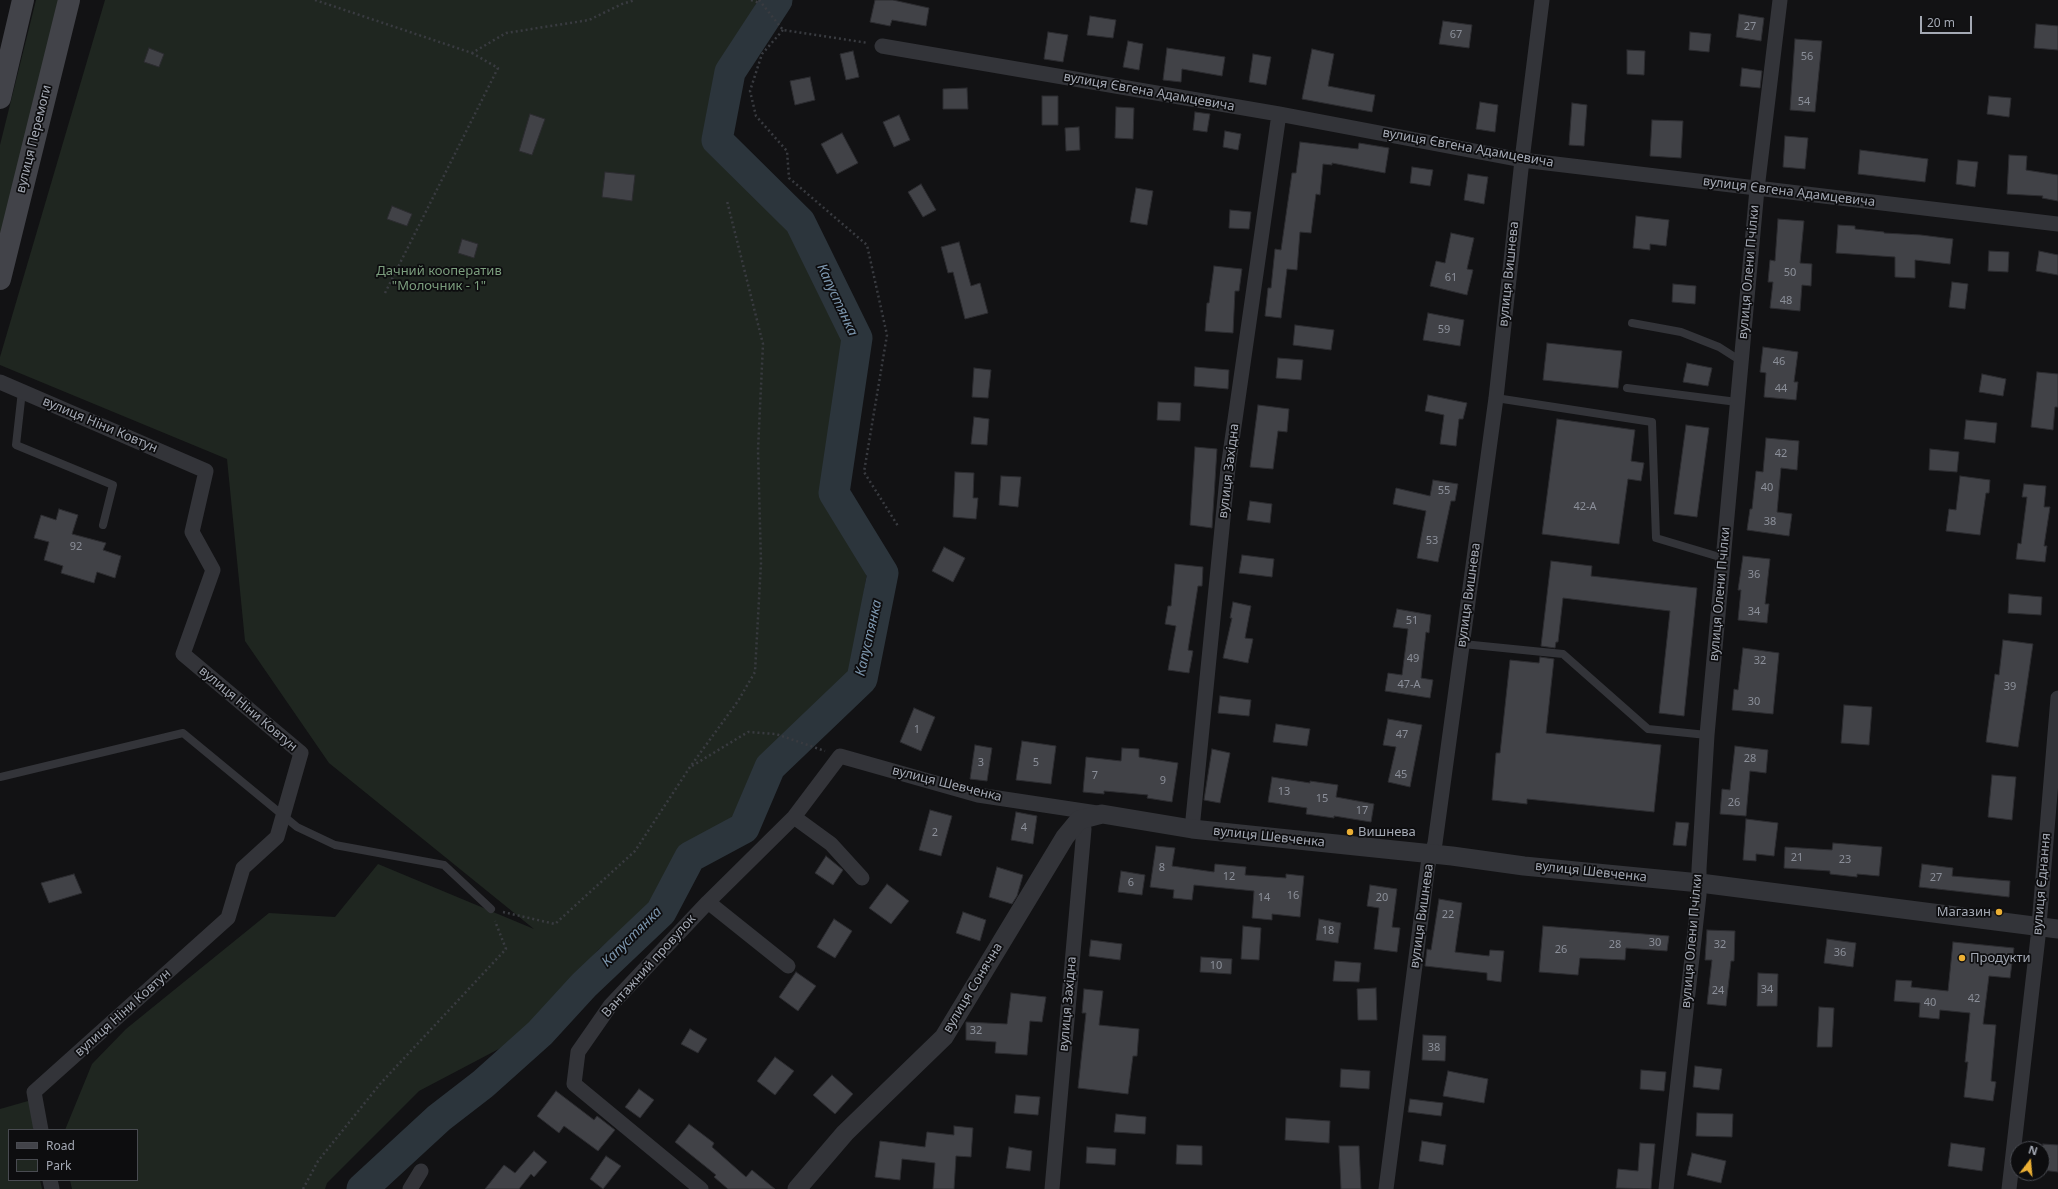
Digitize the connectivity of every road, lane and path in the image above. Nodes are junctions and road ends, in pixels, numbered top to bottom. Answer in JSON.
{"nodes":[{"id":1,"x":23,"y":0,"type":"edge"},
{"id":2,"x":69,"y":0,"type":"edge"},
{"id":3,"x":315,"y":0,"type":"edge"},
{"id":4,"x":635,"y":0,"type":"edge"},
{"id":5,"x":751,"y":0,"type":"edge"},
{"id":6,"x":1542,"y":0,"type":"edge"},
{"id":7,"x":1780,"y":0,"type":"edge"},
{"id":8,"x":760,"y":1,"type":"edge"},
{"id":9,"x":783,"y":30,"type":"junction"},
{"id":10,"x":882,"y":46,"type":"joint"},
{"id":11,"x":472,"y":53,"type":"junction"},
{"id":12,"x":0,"y":98,"type":"edge"},
{"id":13,"x":1279,"y":114,"type":"junction"},
{"id":14,"x":1522,"y":160,"type":"junction"},
{"id":15,"x":1757,"y":189,"type":"junction"},
{"id":16,"x":727,"y":201,"type":"dead end"},
{"id":17,"x":2058,"y":224,"type":"edge"},
{"id":18,"x":0,"y":279,"type":"edge"},
{"id":19,"x":385,"y":293,"type":"dead end"},
{"id":20,"x":1632,"y":323,"type":"dead end"},
{"id":21,"x":1741,"y":361,"type":"junction"},
{"id":22,"x":0,"y":382,"type":"edge"},
{"id":23,"x":1627,"y":388,"type":"dead end"},
{"id":24,"x":22,"y":391,"type":"junction"},
{"id":25,"x":1496,"y":398,"type":"junction"},
{"id":26,"x":1737,"y":402,"type":"junction"},
{"id":27,"x":103,"y":525,"type":"dead end"},
{"id":28,"x":898,"y":526,"type":"dead end"},
{"id":29,"x":1723,"y":558,"type":"junction"},
{"id":30,"x":1463,"y":644,"type":"junction"},
{"id":31,"x":2058,"y":698,"type":"edge"},
{"id":32,"x":1707,"y":735,"type":"junction"},
{"id":33,"x":806,"y":746,"type":"dead end"},
{"id":34,"x":840,"y":756,"type":"joint"},
{"id":35,"x":690,"y":767,"type":"junction"},
{"id":36,"x":0,"y":777,"type":"edge"},
{"id":37,"x":1102,"y":814,"type":"junction"},
{"id":38,"x":284,"y":815,"type":"junction"},
{"id":39,"x":794,"y":817,"type":"junction"},
{"id":40,"x":1079,"y":820,"type":"junction"},
{"id":41,"x":1192,"y":829,"type":"junction"},
{"id":42,"x":1432,"y":854,"type":"junction"},
{"id":43,"x":862,"y":878,"type":"dead end"},
{"id":44,"x":1700,"y":883,"type":"junction"},
{"id":45,"x":708,"y":902,"type":"junction"},
{"id":46,"x":491,"y":909,"type":"junction"},
{"id":47,"x":2038,"y":927,"type":"junction"},
{"id":48,"x":2058,"y":929,"type":"edge"},
{"id":49,"x":788,"y":966,"type":"dead end"},
{"id":50,"x":41,"y":1129,"type":"edge"},
{"id":51,"x":421,"y":1171,"type":"dead end"},
{"id":52,"x":303,"y":1189,"type":"edge"},
{"id":53,"x":410,"y":1189,"type":"edge"},
{"id":54,"x":701,"y":1189,"type":"edge"},
{"id":55,"x":797,"y":1189,"type":"edge"},
{"id":56,"x":1052,"y":1189,"type":"edge"},
{"id":57,"x":1386,"y":1189,"type":"edge"},
{"id":58,"x":1666,"y":1189,"type":"edge"},
{"id":59,"x":2009,"y":1189,"type":"edge"}],
"edges":[{"from":1,"to":12,"type":"main road"},
{"from":2,"to":18,"type":"main road","name":"вулиця Перемоги"},
{"from":3,"to":11,"type":"path"},
{"from":4,"to":11,"type":"path"},
{"from":5,"to":8,"type":"path"},
{"from":6,"to":14,"type":"street","name":"вулиця Вишнева"},
{"from":7,"to":15,"type":"street","name":"вулиця Олени Пчілки"},
{"from":8,"to":9,"type":"path"},
{"from":9,"to":10,"type":"path"},
{"from":9,"to":28,"type":"path"},
{"from":10,"to":13,"type":"street","name":"вулиця Євгена Адамцевича"},
{"from":11,"to":19,"type":"path"},
{"from":13,"to":14,"type":"street","name":"вулиця Євгена Адамцевича"},
{"from":13,"to":41,"type":"street","name":"вулиця Західна"},
{"from":14,"to":15,"type":"street","name":"вулиця Євгена Адамцевича"},
{"from":14,"to":25,"type":"street","name":"вулиця Вишнева"},
{"from":15,"to":17,"type":"street","name":"вулиця Євгена Адамцевича"},
{"from":15,"to":21,"type":"street","name":"вулиця Олени Пчілки"},
{"from":16,"to":35,"type":"path"},
{"from":20,"to":21,"type":"lane"},
{"from":21,"to":26,"type":"street","name":"вулиця Олени Пчілки"},
{"from":22,"to":24,"type":"street","name":"вулиця Ніни Ковтун"},
{"from":23,"to":26,"type":"lane"},
{"from":24,"to":27,"type":"lane"},
{"from":24,"to":38,"type":"street","name":"вулиця Ніни Ковтун"},
{"from":25,"to":29,"type":"lane"},
{"from":25,"to":30,"type":"street","name":"вулиця Вишнева"},
{"from":26,"to":29,"type":"street","name":"вулиця Олени Пчілки"},
{"from":29,"to":32,"type":"street","name":"вулиця Олени Пчілки"},
{"from":30,"to":32,"type":"lane"},
{"from":30,"to":42,"type":"street","name":"вулиця Вишнева"},
{"from":31,"to":47,"type":"street","name":"вулиця Єднання"},
{"from":32,"to":44,"type":"street","name":"вулиця Олени Пчілки"},
{"from":33,"to":35,"type":"path"},
{"from":34,"to":37,"type":"street","name":"вулиця Шевченка"},
{"from":34,"to":39,"type":"street","name":"Вантажний провулок"},
{"from":35,"to":46,"type":"path"},
{"from":36,"to":38,"type":"lane"},
{"from":37,"to":40,"type":"street"},
{"from":37,"to":41,"type":"street","name":"вулиця Шевченка"},
{"from":38,"to":46,"type":"lane"},
{"from":38,"to":50,"type":"street","name":"вулиця Ніни Ковтун"},
{"from":39,"to":43,"type":"street"},
{"from":39,"to":45,"type":"street","name":"Вантажний провулок"},
{"from":40,"to":55,"type":"street","name":"вулиця Сонячна"},
{"from":40,"to":56,"type":"street","name":"вулиця Західна"},
{"from":41,"to":42,"type":"street","name":"вулиця Шевченка"},
{"from":42,"to":44,"type":"street","name":"вулиця Шевченка"},
{"from":42,"to":57,"type":"street","name":"вулиця Вишнева"},
{"from":44,"to":47,"type":"street","name":"вулиця Шевченка"},
{"from":44,"to":58,"type":"street","name":"вулиця Олени Пчілки"},
{"from":45,"to":49,"type":"street"},
{"from":45,"to":54,"type":"street","name":"Вантажний провулок"},
{"from":46,"to":52,"type":"path"},
{"from":47,"to":48,"type":"street","name":"вулиця Шевченка"},
{"from":47,"to":59,"type":"street","name":"вулиця Єднання"},
{"from":51,"to":53,"type":"street"}]}
